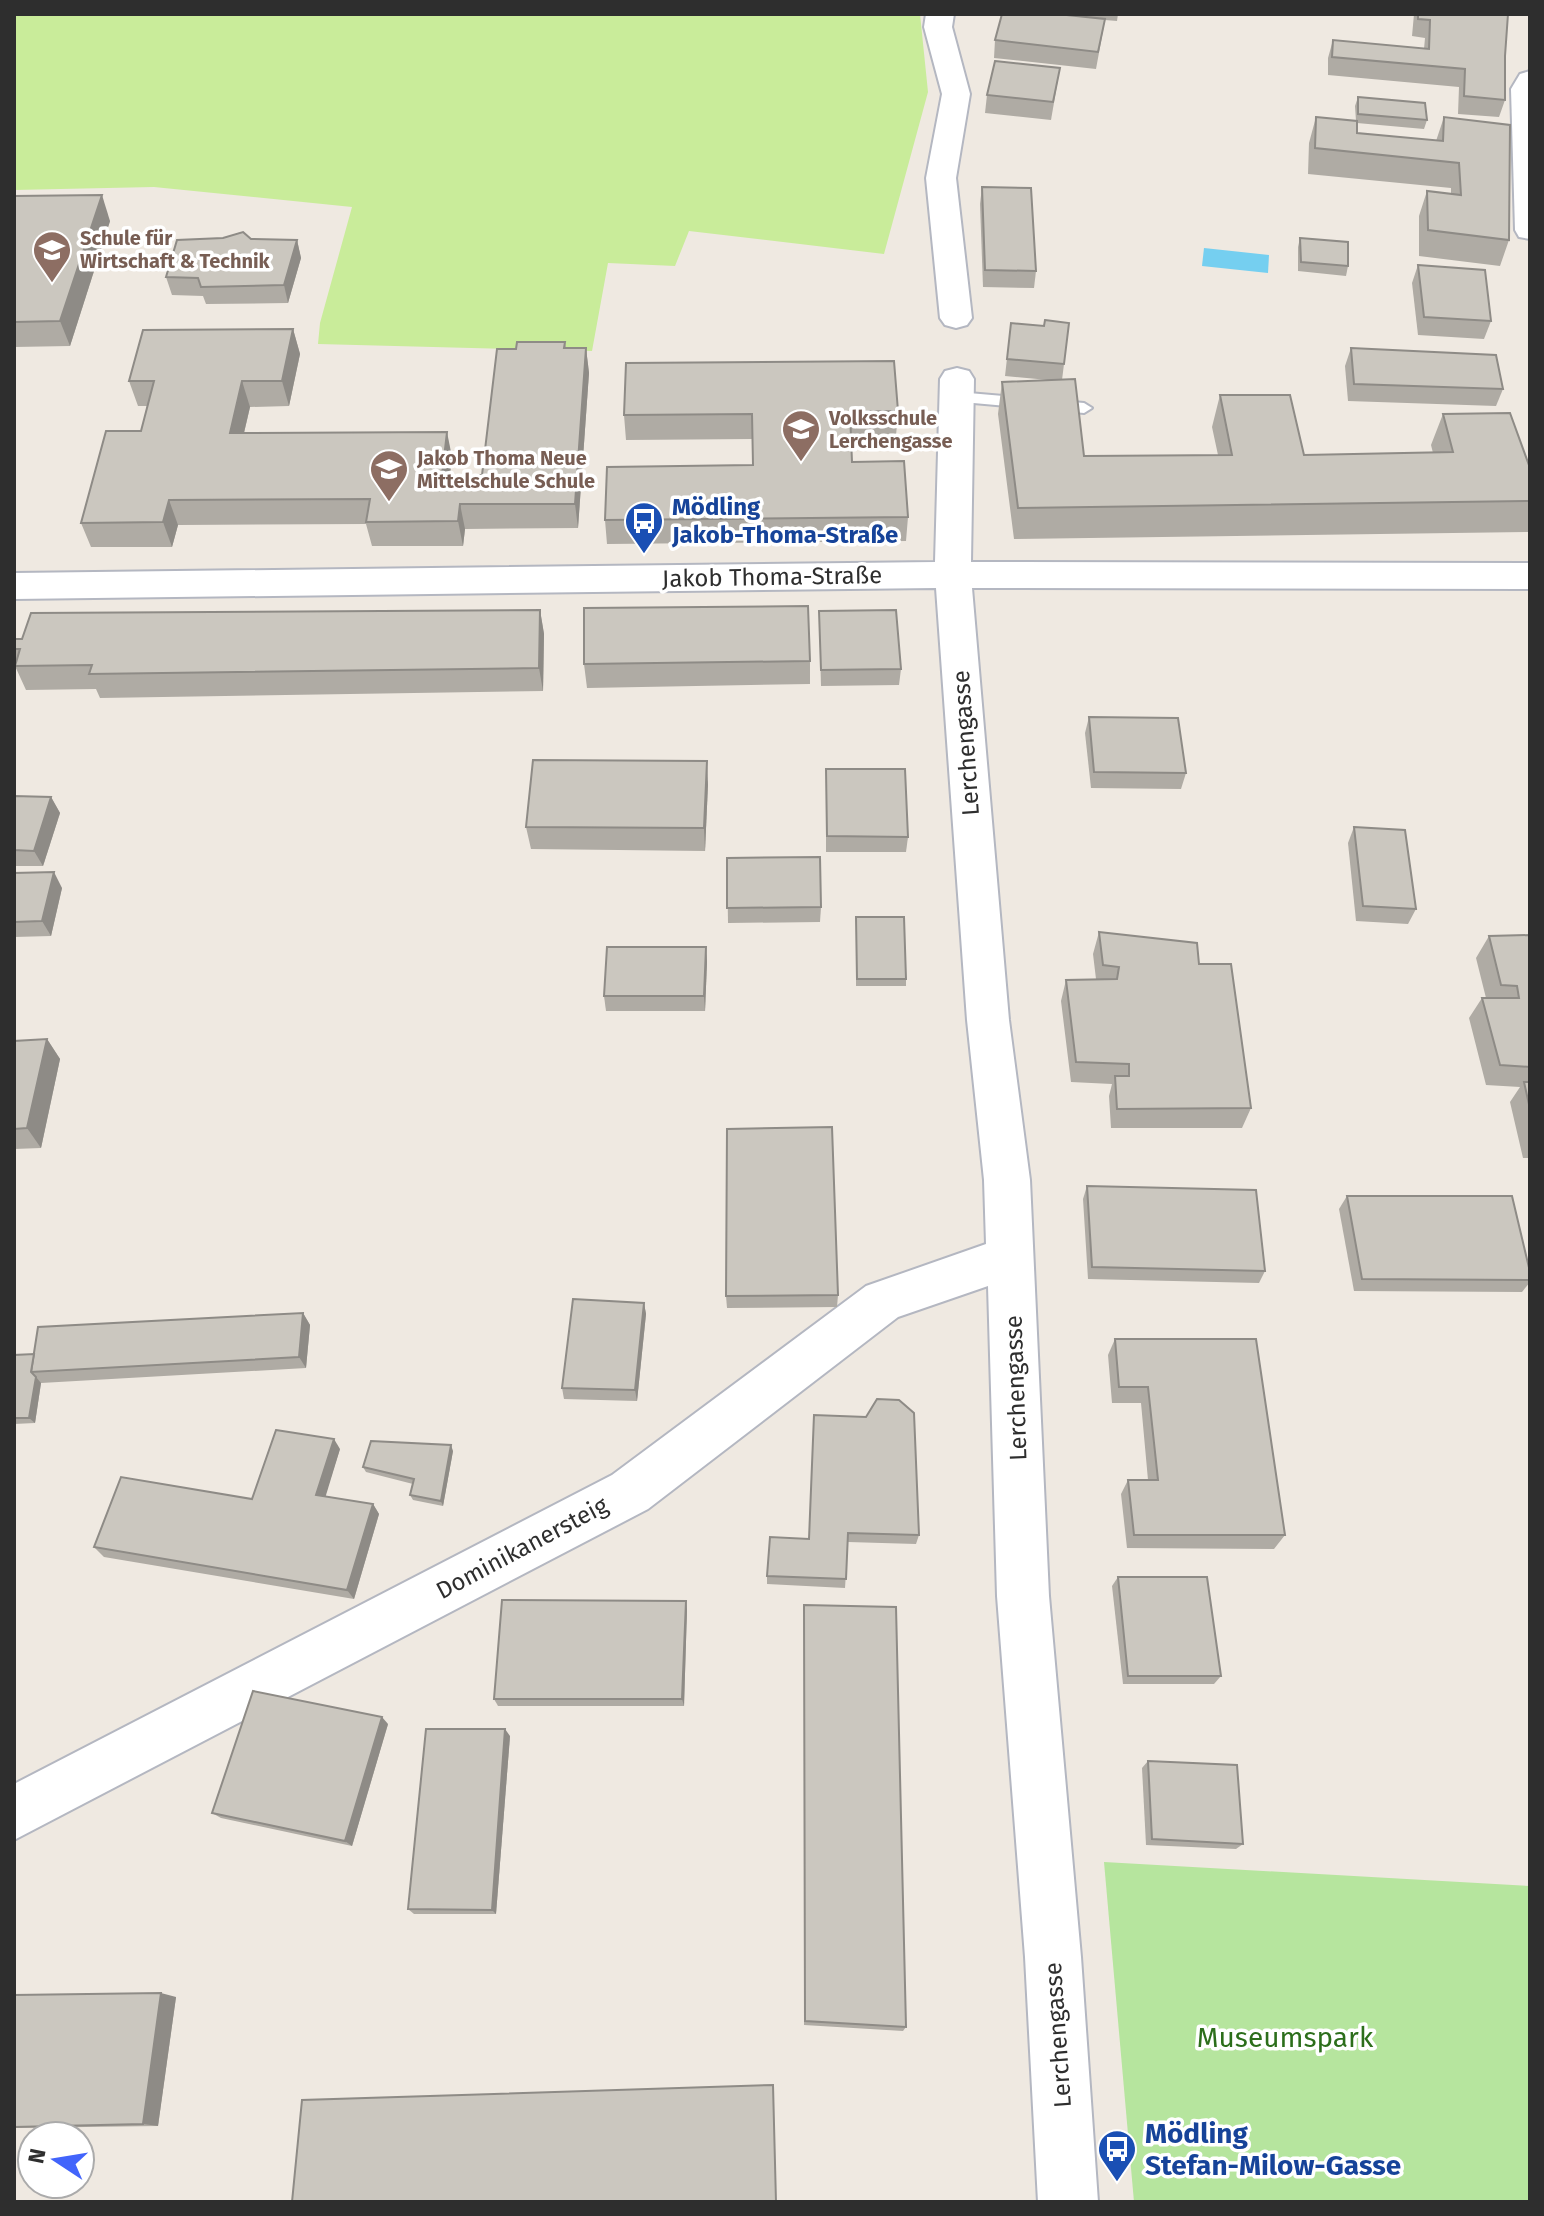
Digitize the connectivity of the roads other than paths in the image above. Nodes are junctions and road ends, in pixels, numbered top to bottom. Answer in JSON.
{"nodes":[{"id":1,"x":940,"y":14,"type":"edge"},
{"id":2,"x":1530,"y":80,"type":"edge"},
{"id":3,"x":1530,"y":230,"type":"edge"},
{"id":4,"x":956,"y":318,"type":"dead end"},
{"id":5,"x":957,"y":388,"type":"joint"},
{"id":6,"x":1084,"y":408,"type":"dead end"},
{"id":7,"x":953,"y":576,"type":"junction"},
{"id":8,"x":1530,"y":576,"type":"edge"},
{"id":9,"x":14,"y":586,"type":"edge"},
{"id":10,"x":1010,"y":1257,"type":"junction"},
{"id":11,"x":14,"y":1813,"type":"edge"},
{"id":12,"x":1068,"y":2202,"type":"edge"}],
"edges":[{"from":1,"to":4,"type":"street"},
{"from":2,"to":3,"type":"street"},
{"from":5,"to":6,"type":"lane"},
{"from":5,"to":7,"type":"street","name":"Lerchengasse"},
{"from":7,"to":8,"type":"street","name":"Jakob Thoma-Straße"},
{"from":7,"to":9,"type":"street","name":"Jakob Thoma-Straße"},
{"from":7,"to":10,"type":"street","name":"Lerchengasse"},
{"from":10,"to":11,"type":"street","name":"Dominikanersteig"},
{"from":10,"to":12,"type":"street","name":"Lerchengasse"}]}
